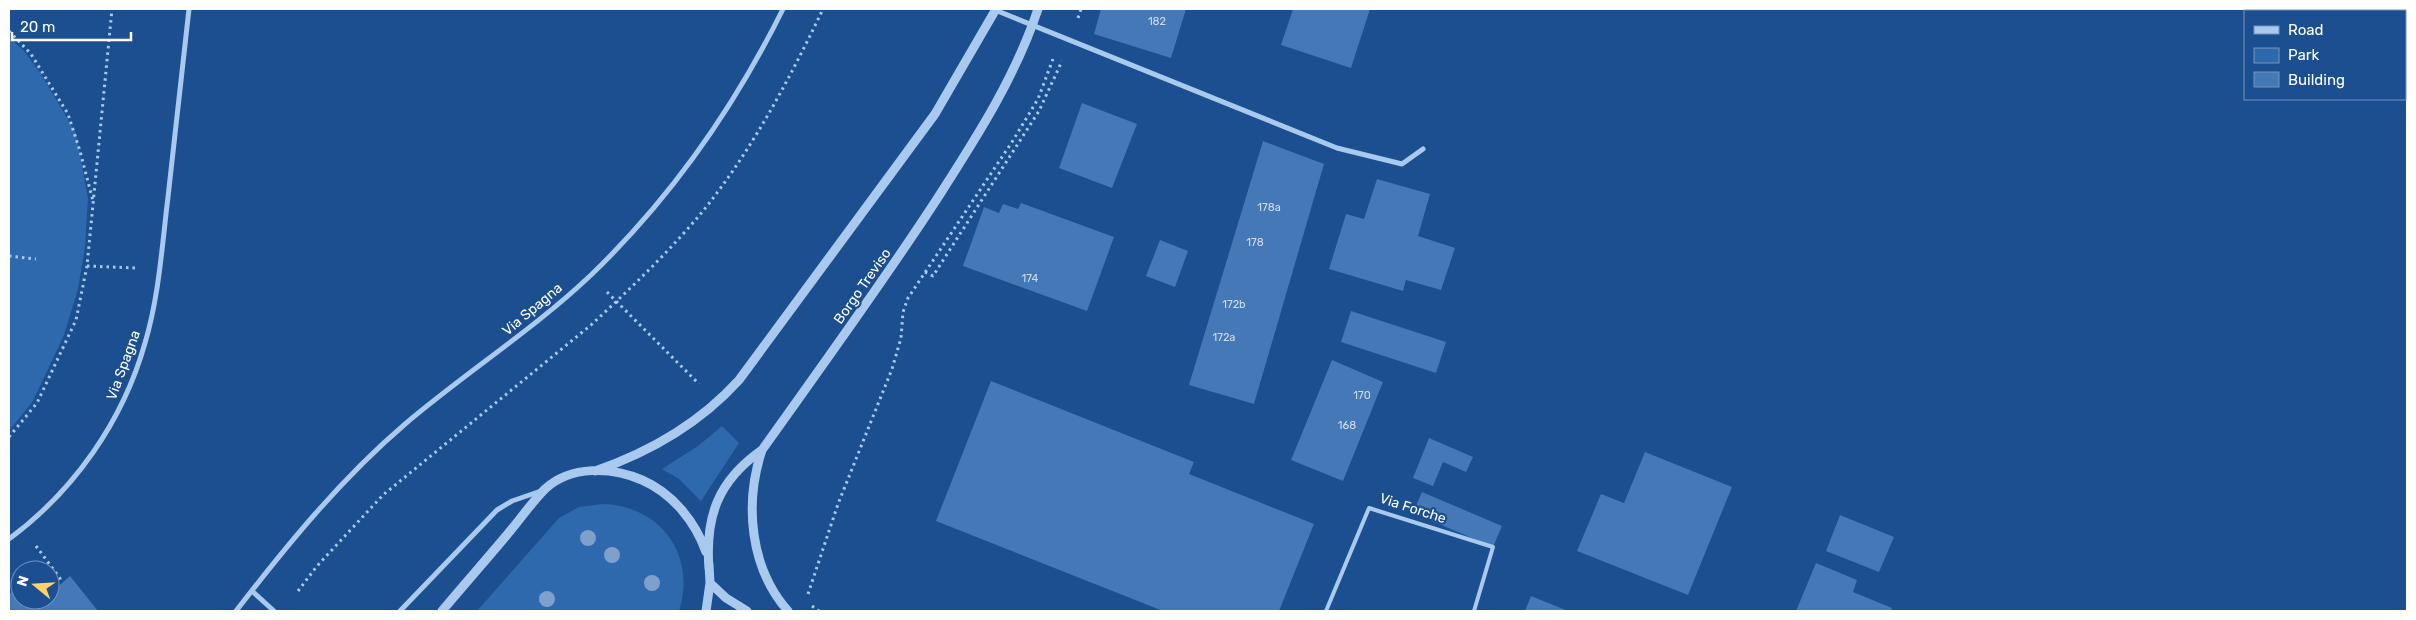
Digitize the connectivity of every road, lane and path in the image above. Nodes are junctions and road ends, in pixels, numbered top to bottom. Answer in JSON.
{"nodes":[{"id":1,"x":112,"y":9,"type":"edge"},
{"id":2,"x":189,"y":9,"type":"edge"},
{"id":3,"x":783,"y":9,"type":"edge"},
{"id":4,"x":822,"y":9,"type":"edge"},
{"id":5,"x":996,"y":9,"type":"edge"},
{"id":6,"x":1038,"y":9,"type":"edge"},
{"id":7,"x":1032,"y":26,"type":"junction"},
{"id":8,"x":9,"y":32,"type":"edge"},
{"id":9,"x":1056,"y":50,"type":"dead end"},
{"id":10,"x":1065,"y":55,"type":"dead end"},
{"id":11,"x":1423,"y":149,"type":"dead end"},
{"id":12,"x":93,"y":204,"type":"junction"},
{"id":13,"x":9,"y":256,"type":"edge"},
{"id":14,"x":36,"y":259,"type":"dead end"},
{"id":15,"x":87,"y":266,"type":"junction"},
{"id":16,"x":137,"y":268,"type":"dead end"},
{"id":17,"x":925,"y":272,"type":"junction"},
{"id":18,"x":616,"y":302,"type":"junction"},
{"id":19,"x":699,"y":384,"type":"dead end"},
{"id":20,"x":9,"y":437,"type":"edge"},
{"id":21,"x":762,"y":450,"type":"junction"},
{"id":22,"x":595,"y":471,"type":"junction"},
{"id":23,"x":546,"y":489,"type":"junction"},
{"id":24,"x":9,"y":539,"type":"edge"},
{"id":25,"x":31,"y":540,"type":"dead end"},
{"id":26,"x":709,"y":569,"type":"junction"},
{"id":27,"x":62,"y":581,"type":"dead end"},
{"id":28,"x":710,"y":583,"type":"junction"},
{"id":29,"x":252,"y":591,"type":"junction"},
{"id":30,"x":298,"y":591,"type":"dead end"},
{"id":31,"x":236,"y":611,"type":"edge"},
{"id":32,"x":274,"y":611,"type":"edge"},
{"id":33,"x":400,"y":611,"type":"edge"},
{"id":34,"x":442,"y":611,"type":"edge"},
{"id":35,"x":706,"y":611,"type":"edge"},
{"id":36,"x":748,"y":611,"type":"edge"},
{"id":37,"x":788,"y":611,"type":"edge"},
{"id":38,"x":818,"y":611,"type":"edge"},
{"id":39,"x":1326,"y":611,"type":"edge"},
{"id":40,"x":1474,"y":611,"type":"edge"}],
"edges":[{"from":1,"to":12,"type":"path"},
{"from":2,"to":24,"type":"street","name":"Via Spagna"},
{"from":3,"to":29,"type":"street","name":"Via Spagna"},
{"from":4,"to":18,"type":"path"},
{"from":5,"to":7,"type":"street"},
{"from":5,"to":22,"type":"street"},
{"from":6,"to":7,"type":"street","name":"Borgo Treviso"},
{"from":7,"to":11,"type":"street"},
{"from":7,"to":21,"type":"street","name":"Borgo Treviso"},
{"from":8,"to":12,"type":"path"},
{"from":9,"to":17,"type":"path"},
{"from":10,"to":17,"type":"path"},
{"from":12,"to":15,"type":"path"},
{"from":13,"to":14,"type":"path"},
{"from":15,"to":16,"type":"path"},
{"from":15,"to":20,"type":"path"},
{"from":17,"to":38,"type":"path"},
{"from":18,"to":19,"type":"path"},
{"from":18,"to":30,"type":"path"},
{"from":21,"to":26,"type":"street","name":"Borgo Treviso"},
{"from":21,"to":37,"type":"street"},
{"from":22,"to":23,"type":"street"},
{"from":22,"to":26,"type":"street"},
{"from":23,"to":33,"type":"street"},
{"from":23,"to":34,"type":"street"},
{"from":25,"to":27,"type":"path"},
{"from":26,"to":28,"type":"street"},
{"from":28,"to":35,"type":"street"},
{"from":28,"to":36,"type":"street"},
{"from":29,"to":31,"type":"street","name":"Via Spagna"},
{"from":29,"to":32,"type":"street"},
{"from":39,"to":40,"type":"lane","name":"Via Forche"}]}
